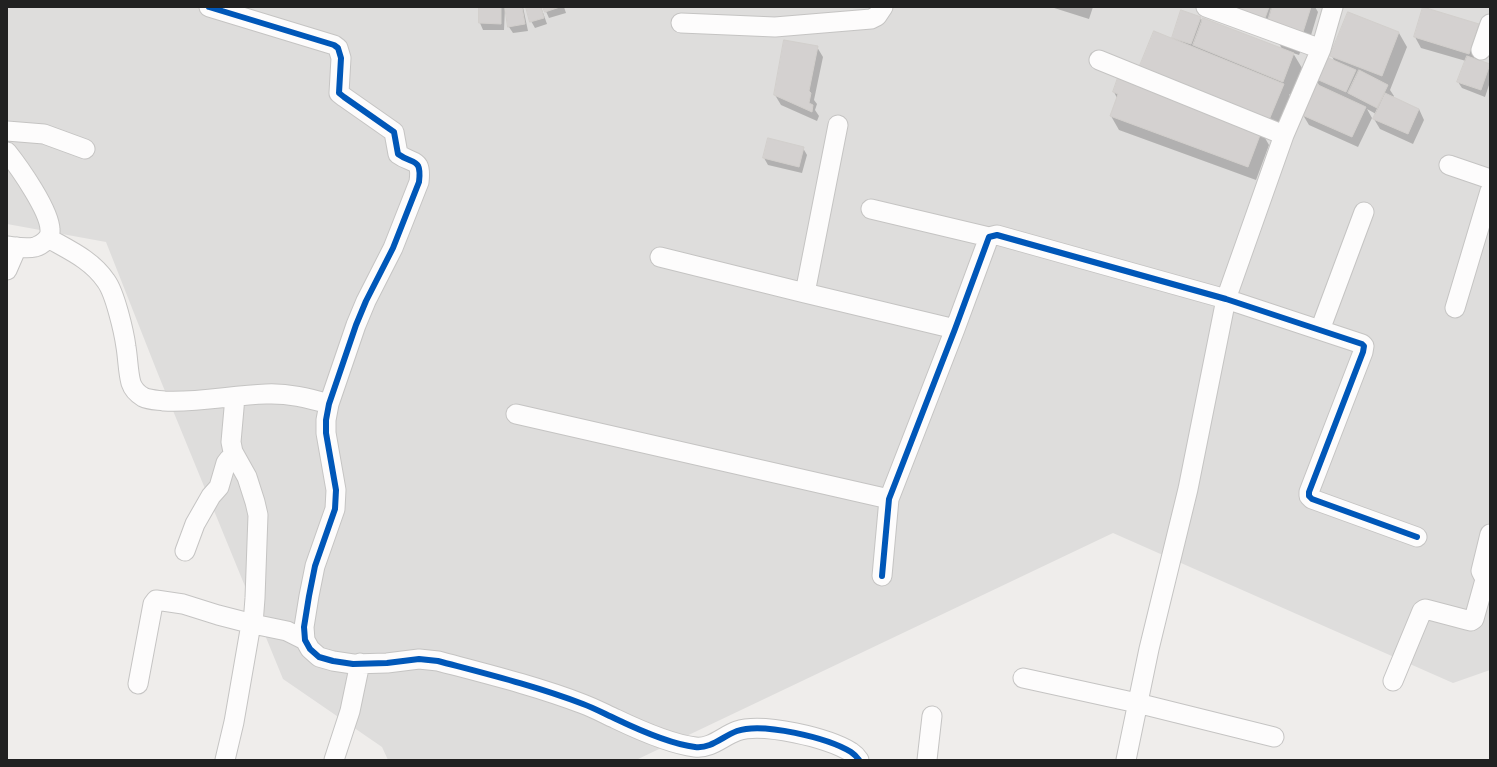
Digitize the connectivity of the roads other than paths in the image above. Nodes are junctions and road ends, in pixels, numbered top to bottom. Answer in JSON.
{"nodes":[{"id":1,"x":208,"y":7,"type":"edge"},
{"id":2,"x":882,"y":7,"type":"edge"},
{"id":3,"x":1206,"y":7,"type":"edge"},
{"id":4,"x":1333,"y":7,"type":"edge"},
{"id":5,"x":681,"y":23,"type":"dead end"},
{"id":6,"x":1490,"y":24,"type":"edge"},
{"id":7,"x":1321,"y":50,"type":"junction"},
{"id":8,"x":1481,"y":50,"type":"dead end"},
{"id":9,"x":1098,"y":60,"type":"dead end"},
{"id":10,"x":838,"y":125,"type":"dead end"},
{"id":11,"x":7,"y":131,"type":"edge"},
{"id":12,"x":1284,"y":135,"type":"junction"},
{"id":13,"x":85,"y":149,"type":"dead end"},
{"id":14,"x":7,"y":152,"type":"edge"},
{"id":15,"x":1449,"y":164,"type":"dead end"},
{"id":16,"x":1490,"y":179,"type":"edge"},
{"id":17,"x":1490,"y":191,"type":"edge"},
{"id":18,"x":871,"y":209,"type":"dead end"},
{"id":19,"x":1364,"y":212,"type":"dead end"},
{"id":20,"x":989,"y":237,"type":"junction"},
{"id":21,"x":48,"y":238,"type":"junction"},
{"id":22,"x":12,"y":246,"type":"edge"},
{"id":23,"x":660,"y":257,"type":"dead end"},
{"id":24,"x":7,"y":270,"type":"edge"},
{"id":25,"x":805,"y":293,"type":"junction"},
{"id":26,"x":1226,"y":299,"type":"junction"},
{"id":27,"x":1455,"y":308,"type":"dead end"},
{"id":28,"x":955,"y":328,"type":"junction"},
{"id":29,"x":1320,"y":330,"type":"junction"},
{"id":30,"x":235,"y":397,"type":"junction"},
{"id":31,"x":329,"y":404,"type":"junction"},
{"id":32,"x":516,"y":414,"type":"dead end"},
{"id":33,"x":235,"y":458,"type":"junction"},
{"id":34,"x":889,"y":499,"type":"junction"},
{"id":35,"x":1490,"y":534,"type":"edge"},
{"id":36,"x":1417,"y":537,"type":"dead end"},
{"id":37,"x":185,"y":552,"type":"dead end"},
{"id":38,"x":882,"y":576,"type":"dead end"},
{"id":39,"x":1488,"y":576,"type":"edge"},
{"id":40,"x":252,"y":624,"type":"junction"},
{"id":41,"x":305,"y":640,"type":"junction"},
{"id":42,"x":360,"y":664,"type":"junction"},
{"id":43,"x":1023,"y":678,"type":"dead end"},
{"id":44,"x":1393,"y":682,"type":"dead end"},
{"id":45,"x":138,"y":684,"type":"dead end"},
{"id":46,"x":1137,"y":703,"type":"junction"},
{"id":47,"x":932,"y":716,"type":"dead end"},
{"id":48,"x":1274,"y":737,"type":"dead end"},
{"id":49,"x":225,"y":760,"type":"edge"},
{"id":50,"x":334,"y":760,"type":"edge"},
{"id":51,"x":860,"y":760,"type":"edge"},
{"id":52,"x":927,"y":760,"type":"edge"},
{"id":53,"x":1126,"y":760,"type":"edge"}],
"edges":[{"from":1,"to":31,"type":"street"},
{"from":2,"to":5,"type":"street"},
{"from":3,"to":7,"type":"street"},
{"from":4,"to":7,"type":"street"},
{"from":6,"to":8,"type":"street"},
{"from":7,"to":12,"type":"street"},
{"from":9,"to":12,"type":"street"},
{"from":10,"to":25,"type":"street"},
{"from":11,"to":13,"type":"street"},
{"from":12,"to":26,"type":"street"},
{"from":14,"to":21,"type":"street"},
{"from":15,"to":16,"type":"street"},
{"from":17,"to":27,"type":"street"},
{"from":18,"to":20,"type":"street"},
{"from":19,"to":29,"type":"street"},
{"from":20,"to":26,"type":"street"},
{"from":20,"to":28,"type":"street"},
{"from":21,"to":22,"type":"street"},
{"from":21,"to":30,"type":"street"},
{"from":22,"to":24,"type":"street"},
{"from":23,"to":25,"type":"street"},
{"from":25,"to":28,"type":"street"},
{"from":26,"to":29,"type":"street"},
{"from":26,"to":46,"type":"street"},
{"from":28,"to":34,"type":"street"},
{"from":29,"to":36,"type":"street"},
{"from":30,"to":31,"type":"street"},
{"from":30,"to":33,"type":"street"},
{"from":31,"to":41,"type":"street"},
{"from":32,"to":34,"type":"street"},
{"from":33,"to":37,"type":"street"},
{"from":33,"to":40,"type":"street"},
{"from":34,"to":38,"type":"street"},
{"from":35,"to":39,"type":"street"},
{"from":39,"to":44,"type":"street"},
{"from":40,"to":41,"type":"street"},
{"from":40,"to":45,"type":"street"},
{"from":40,"to":49,"type":"street"},
{"from":41,"to":42,"type":"street"},
{"from":42,"to":50,"type":"street"},
{"from":42,"to":51,"type":"street"},
{"from":43,"to":46,"type":"street"},
{"from":46,"to":48,"type":"street"},
{"from":46,"to":53,"type":"street"},
{"from":47,"to":52,"type":"street"}]}
